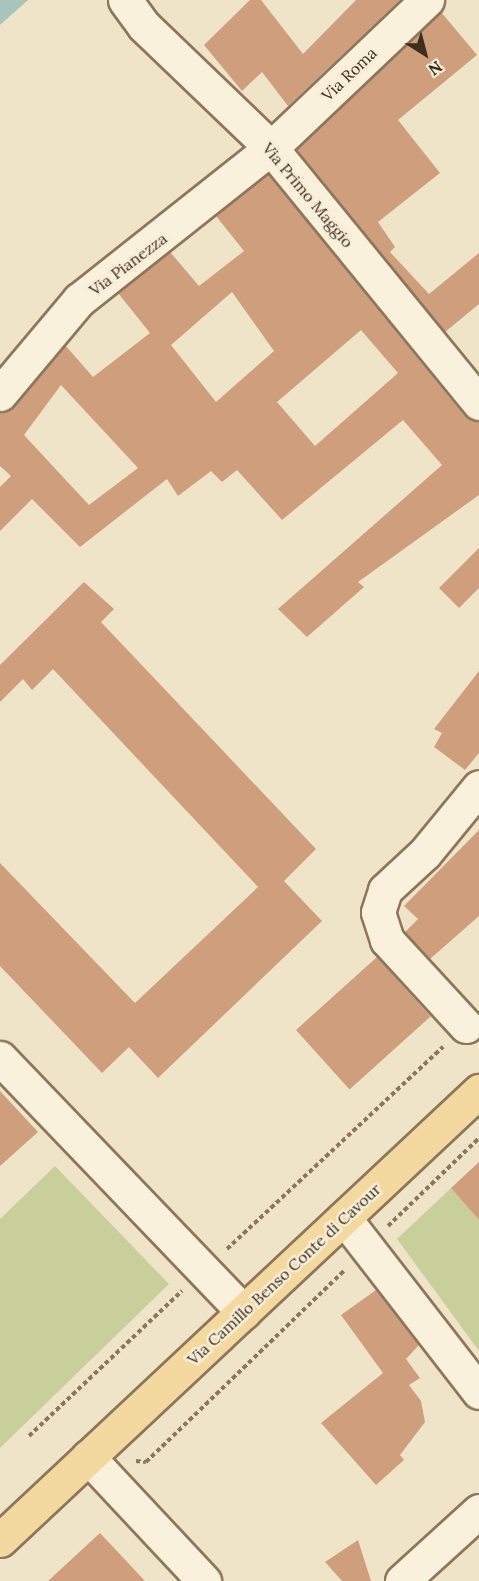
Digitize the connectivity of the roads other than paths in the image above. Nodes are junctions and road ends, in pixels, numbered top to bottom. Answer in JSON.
{"nodes":[{"id":1,"x":125,"y":0,"type":"edge"},
{"id":2,"x":427,"y":0,"type":"edge"},
{"id":3,"x":271,"y":148,"type":"junction"},
{"id":4,"x":0,"y":393,"type":"edge"},
{"id":5,"x":479,"y":403,"type":"edge"},
{"id":6,"x":479,"y":787,"type":"edge"},
{"id":7,"x":466,"y":1026,"type":"road end"},
{"id":8,"x":0,"y":1058,"type":"edge"},
{"id":9,"x":479,"y":1091,"type":"edge"},
{"id":10,"x":344,"y":1218,"type":"junction"},
{"id":11,"x":244,"y":1312,"type":"junction"},
{"id":12,"x":479,"y":1392,"type":"edge"},
{"id":13,"x":88,"y":1457,"type":"junction"},
{"id":14,"x":479,"y":1511,"type":"edge"},
{"id":15,"x":0,"y":1540,"type":"edge"},
{"id":16,"x":204,"y":1581,"type":"edge"},
{"id":17,"x":402,"y":1581,"type":"edge"}],
"edges":[{"from":1,"to":3,"type":"street","name":"Via Primo Maggio"},
{"from":2,"to":3,"type":"street","name":"Via Roma"},
{"from":3,"to":4,"type":"street","name":"Via Pianezza"},
{"from":3,"to":5,"type":"street","name":"Via Primo Maggio"},
{"from":6,"to":7,"type":"street"},
{"from":8,"to":11,"type":"street"},
{"from":9,"to":10,"type":"main road","name":"Via Camillo Benso Conte di Cavour"},
{"from":10,"to":11,"type":"main road","name":"Via Camillo Benso Conte di Cavour"},
{"from":10,"to":12,"type":"street"},
{"from":11,"to":13,"type":"main road","name":"Via Camillo Benso Conte di Cavour"},
{"from":13,"to":15,"type":"main road","name":"Via Camillo Benso Conte di Cavour"},
{"from":13,"to":16,"type":"street"},
{"from":14,"to":17,"type":"street"}]}
